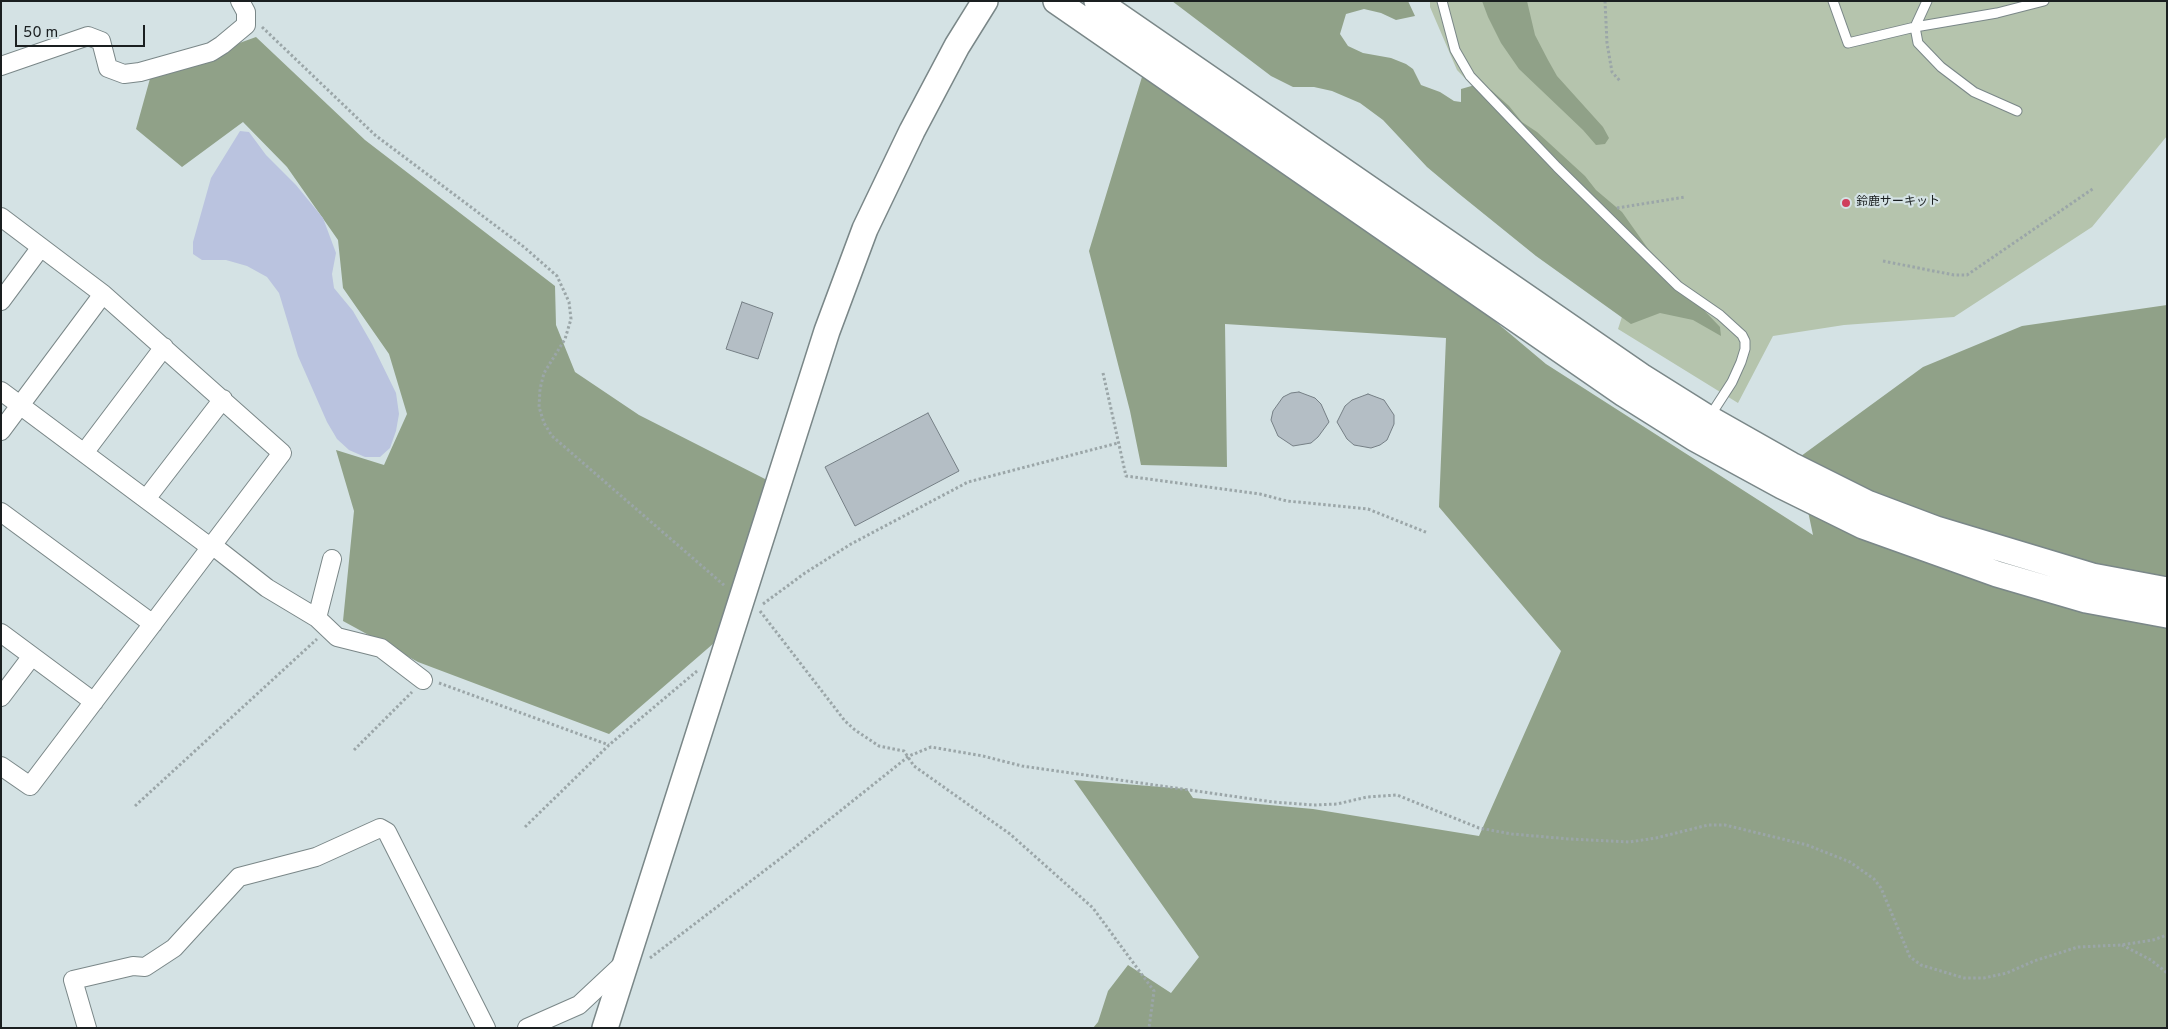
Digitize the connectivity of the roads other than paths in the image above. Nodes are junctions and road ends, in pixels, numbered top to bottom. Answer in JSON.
{"nodes":[{"id":1,"x":985,"y":1,"type":"edge"},
{"id":2,"x":1056,"y":1,"type":"edge"},
{"id":3,"x":1097,"y":1,"type":"edge"},
{"id":4,"x":1442,"y":1,"type":"edge"},
{"id":5,"x":1833,"y":1,"type":"edge"},
{"id":6,"x":1927,"y":1,"type":"edge"},
{"id":7,"x":2044,"y":1,"type":"edge"},
{"id":8,"x":243,"y":6,"type":"edge"},
{"id":9,"x":1915,"y":27,"type":"junction"},
{"id":10,"x":1,"y":66,"type":"edge"},
{"id":11,"x":2017,"y":111,"type":"dead end"},
{"id":12,"x":1,"y":216,"type":"edge"},
{"id":13,"x":41,"y":247,"type":"junction"},
{"id":14,"x":103,"y":294,"type":"junction"},
{"id":15,"x":1,"y":301,"type":"edge"},
{"id":16,"x":164,"y":346,"type":"junction"},
{"id":17,"x":1,"y":391,"type":"edge"},
{"id":18,"x":223,"y":399,"type":"junction"},
{"id":19,"x":21,"y":406,"type":"junction"},
{"id":20,"x":1708,"y":418,"type":"junction"},
{"id":21,"x":1,"y":432,"type":"edge"},
{"id":22,"x":84,"y":453,"type":"junction"},
{"id":23,"x":146,"y":499,"type":"junction"},
{"id":24,"x":1,"y":512,"type":"edge"},
{"id":25,"x":211,"y":546,"type":"junction"},
{"id":26,"x":332,"y":559,"type":"dead end"},
{"id":27,"x":2167,"y":590,"type":"edge"},
{"id":28,"x":2167,"y":615,"type":"edge"},
{"id":29,"x":154,"y":624,"type":"junction"},
{"id":30,"x":323,"y":624,"type":"junction"},
{"id":31,"x":1,"y":633,"type":"edge"},
{"id":32,"x":32,"y":656,"type":"junction"},
{"id":33,"x":423,"y":680,"type":"road end"},
{"id":34,"x":1,"y":697,"type":"edge"},
{"id":35,"x":94,"y":702,"type":"junction"},
{"id":36,"x":1,"y":766,"type":"edge"},
{"id":37,"x":638,"y":959,"type":"junction"},
{"id":38,"x":87,"y":1028,"type":"edge"},
{"id":39,"x":486,"y":1028,"type":"edge"},
{"id":40,"x":527,"y":1028,"type":"edge"},
{"id":41,"x":605,"y":1028,"type":"edge"}],
"edges":[{"from":1,"to":37,"type":"street"},
{"from":2,"to":28,"type":"street"},
{"from":3,"to":20,"type":"street"},
{"from":4,"to":20,"type":"lane"},
{"from":5,"to":9,"type":"lane"},
{"from":6,"to":9,"type":"lane"},
{"from":7,"to":9,"type":"lane"},
{"from":8,"to":10,"type":"street"},
{"from":9,"to":11,"type":"lane"},
{"from":12,"to":13,"type":"street"},
{"from":13,"to":14,"type":"street"},
{"from":13,"to":15,"type":"street"},
{"from":14,"to":16,"type":"street"},
{"from":14,"to":19,"type":"street"},
{"from":16,"to":18,"type":"street"},
{"from":16,"to":22,"type":"street"},
{"from":17,"to":19,"type":"street"},
{"from":18,"to":23,"type":"street"},
{"from":18,"to":25,"type":"street"},
{"from":19,"to":21,"type":"street"},
{"from":19,"to":22,"type":"street"},
{"from":20,"to":27,"type":"street"},
{"from":22,"to":23,"type":"street"},
{"from":23,"to":25,"type":"street"},
{"from":24,"to":29,"type":"street"},
{"from":25,"to":29,"type":"street"},
{"from":25,"to":30,"type":"street"},
{"from":26,"to":30,"type":"street"},
{"from":29,"to":35,"type":"street"},
{"from":30,"to":33,"type":"street"},
{"from":31,"to":32,"type":"street"},
{"from":32,"to":34,"type":"street"},
{"from":32,"to":35,"type":"street"},
{"from":35,"to":36,"type":"street"},
{"from":37,"to":40,"type":"street"},
{"from":37,"to":41,"type":"street"},
{"from":38,"to":39,"type":"street"}]}
